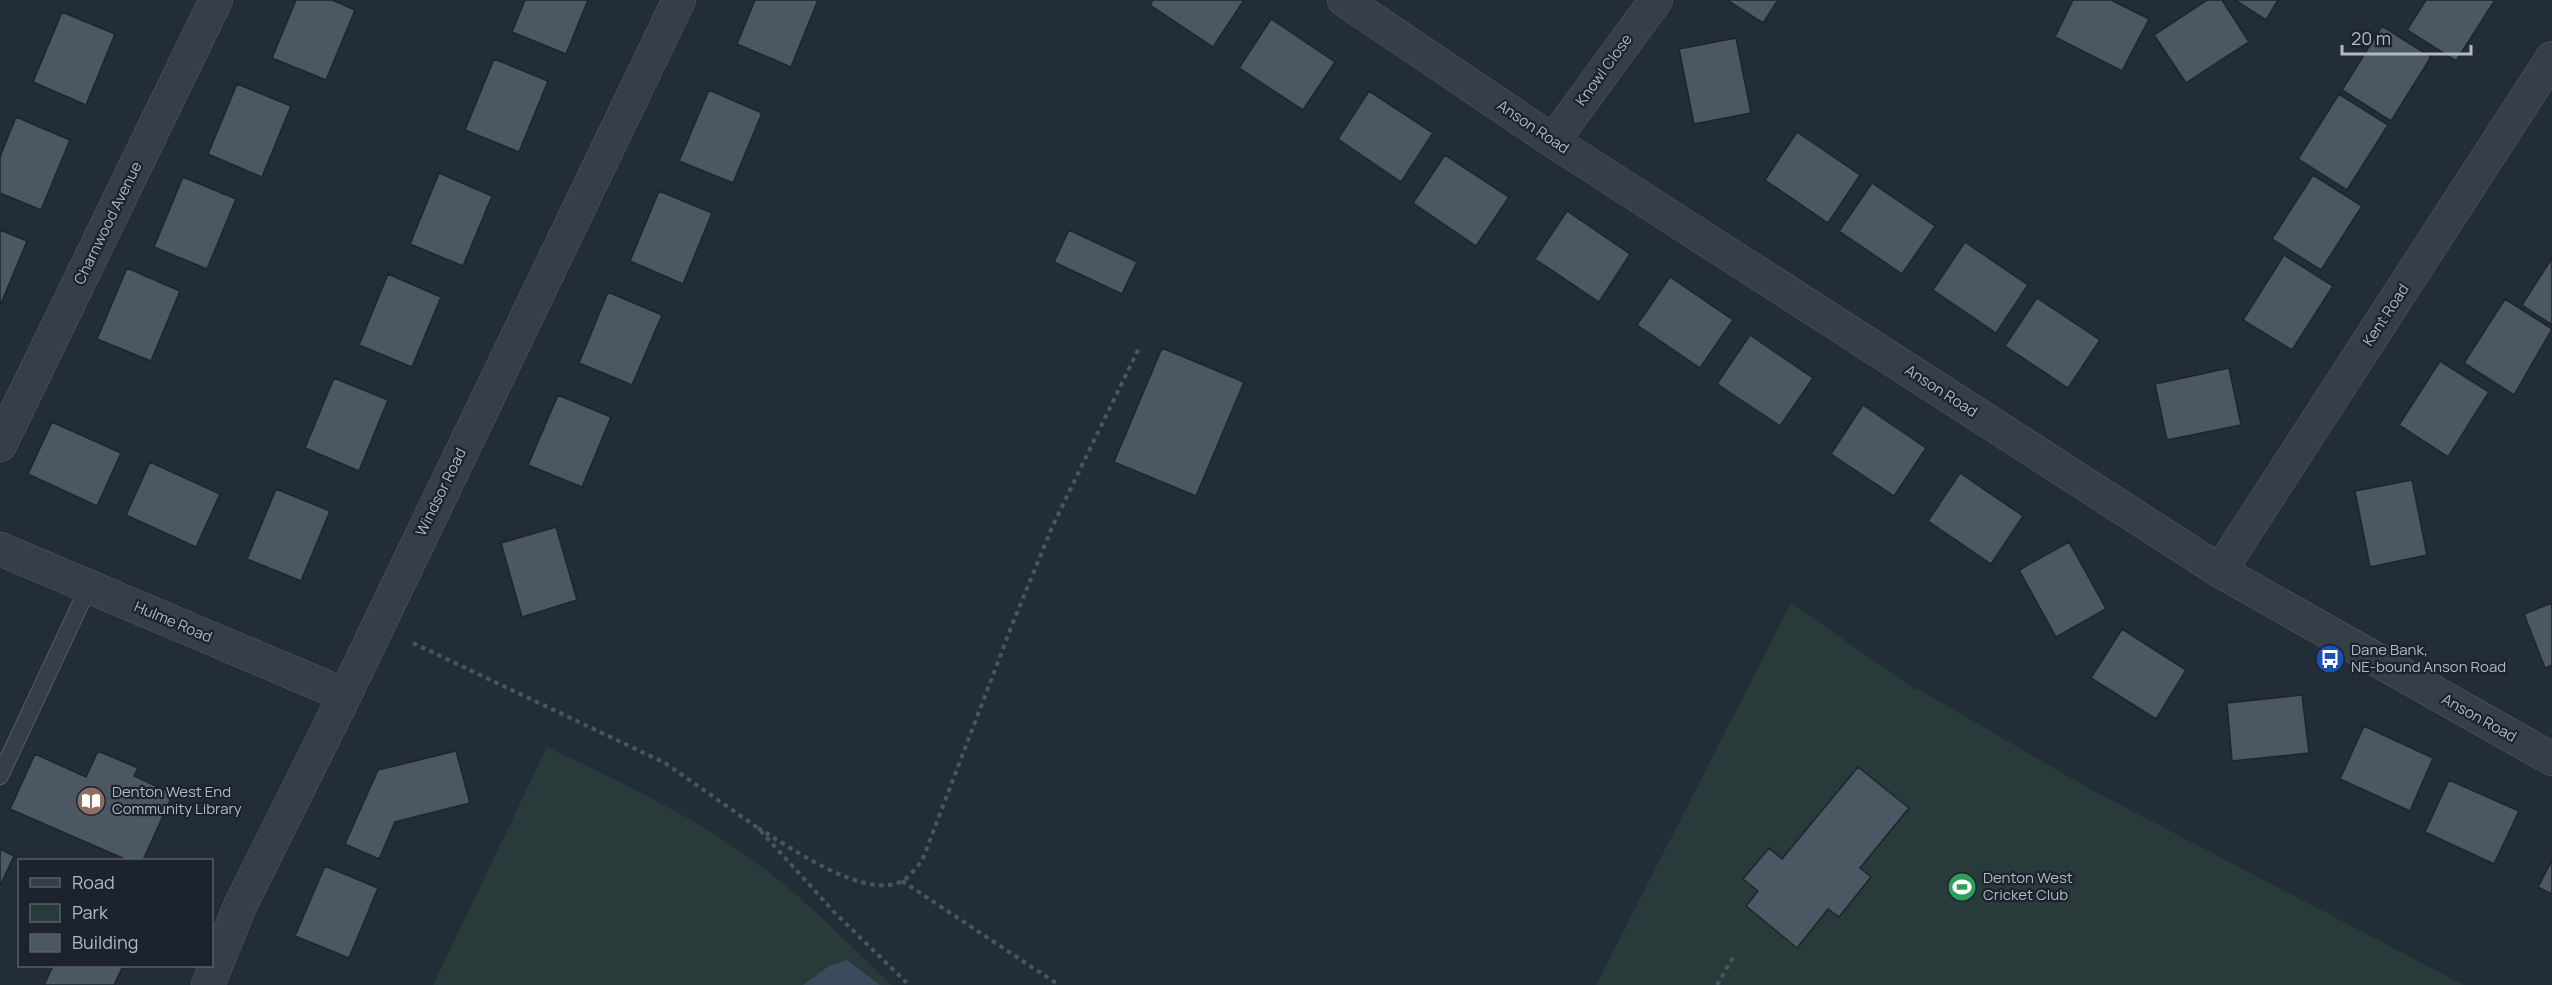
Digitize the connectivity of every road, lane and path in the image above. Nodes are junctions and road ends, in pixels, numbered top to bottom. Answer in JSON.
{"nodes":[{"id":1,"x":216,"y":0,"type":"edge"},
{"id":2,"x":679,"y":0,"type":"edge"},
{"id":3,"x":1344,"y":0,"type":"edge"},
{"id":4,"x":1656,"y":0,"type":"edge"},
{"id":5,"x":2552,"y":58,"type":"edge"},
{"id":6,"x":1553,"y":141,"type":"junction"},
{"id":7,"x":1139,"y":348,"type":"dead end"},
{"id":8,"x":0,"y":445,"type":"edge"},
{"id":9,"x":0,"y":549,"type":"edge"},
{"id":10,"x":2220,"y":572,"type":"junction"},
{"id":11,"x":89,"y":586,"type":"junction"},
{"id":12,"x":377,"y":626,"type":"junction"},
{"id":13,"x":345,"y":695,"type":"junction"},
{"id":14,"x":2552,"y":759,"type":"edge"},
{"id":15,"x":0,"y":776,"type":"edge"},
{"id":16,"x":758,"y":828,"type":"junction"},
{"id":17,"x":902,"y":881,"type":"junction"},
{"id":18,"x":1736,"y":954,"type":"dead end"},
{"id":19,"x":208,"y":985,"type":"edge"},
{"id":20,"x":909,"y":985,"type":"edge"},
{"id":21,"x":1059,"y":985,"type":"edge"},
{"id":22,"x":1717,"y":985,"type":"edge"}],
"edges":[{"from":1,"to":8,"type":"street","name":"Charnwood Avenue"},
{"from":2,"to":12,"type":"street","name":"Windsor Road"},
{"from":3,"to":6,"type":"street","name":"Anson Road"},
{"from":4,"to":6,"type":"street","name":"Knowl Close"},
{"from":5,"to":10,"type":"street","name":"Kent Road"},
{"from":6,"to":10,"type":"street","name":"Anson Road"},
{"from":7,"to":17,"type":"path"},
{"from":9,"to":11,"type":"street","name":"Hulme Road"},
{"from":10,"to":14,"type":"street","name":"Anson Road"},
{"from":11,"to":13,"type":"street","name":"Hulme Road"},
{"from":11,"to":15,"type":"lane"},
{"from":12,"to":13,"type":"street","name":"Windsor Road"},
{"from":12,"to":16,"type":"path"},
{"from":13,"to":19,"type":"street","name":"Windsor Road"},
{"from":16,"to":17,"type":"path"},
{"from":16,"to":20,"type":"path"},
{"from":17,"to":21,"type":"path"},
{"from":18,"to":22,"type":"path"}]}
